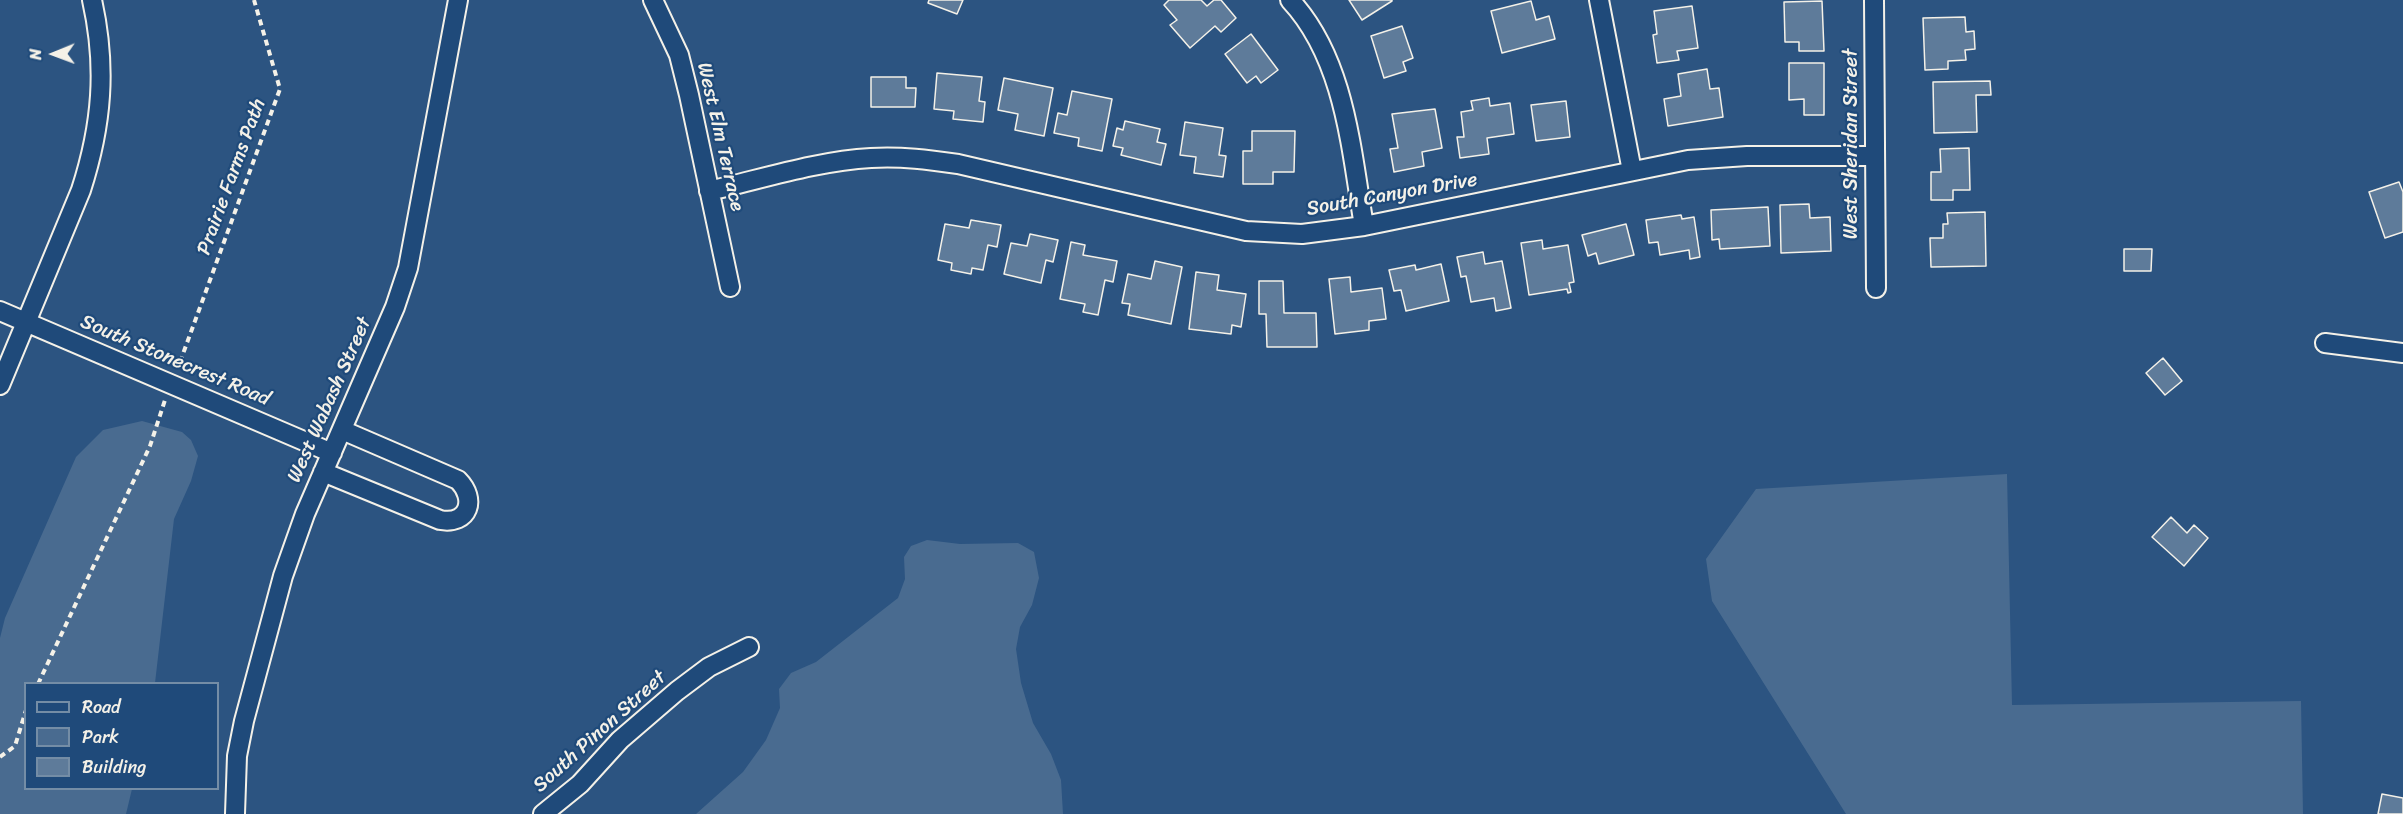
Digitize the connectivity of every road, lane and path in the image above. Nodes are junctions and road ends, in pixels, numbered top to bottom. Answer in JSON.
{"nodes":[{"id":1,"x":92,"y":0,"type":"edge"},
{"id":2,"x":254,"y":0,"type":"edge"},
{"id":3,"x":458,"y":0,"type":"edge"},
{"id":4,"x":653,"y":0,"type":"edge"},
{"id":5,"x":1290,"y":0,"type":"edge"},
{"id":6,"x":1599,"y":0,"type":"edge"},
{"id":7,"x":1874,"y":0,"type":"edge"},
{"id":8,"x":1875,"y":156,"type":"junction"},
{"id":9,"x":1632,"y":171,"type":"junction"},
{"id":10,"x":710,"y":191,"type":"junction"},
{"id":11,"x":1364,"y":226,"type":"junction"},
{"id":12,"x":730,"y":287,"type":"dead end"},
{"id":13,"x":1876,"y":288,"type":"dead end"},
{"id":14,"x":0,"y":311,"type":"edge"},
{"id":15,"x":26,"y":322,"type":"junction"},
{"id":16,"x":2325,"y":343,"type":"dead end"},
{"id":17,"x":2403,"y":353,"type":"edge"},
{"id":18,"x":180,"y":362,"type":"dead end"},
{"id":19,"x":0,"y":385,"type":"edge"},
{"id":20,"x":165,"y":400,"type":"dead end"},
{"id":21,"x":342,"y":430,"type":"junction"},
{"id":22,"x":332,"y":453,"type":"junction"},
{"id":23,"x":323,"y":472,"type":"junction"},
{"id":24,"x":749,"y":647,"type":"dead end"},
{"id":25,"x":39,"y":682,"type":"edge"},
{"id":26,"x":24,"y":717,"type":"edge"},
{"id":27,"x":0,"y":758,"type":"edge"},
{"id":28,"x":235,"y":814,"type":"edge"},
{"id":29,"x":543,"y":814,"type":"edge"}],
"edges":[{"from":1,"to":15,"type":"street"},
{"from":2,"to":18,"type":"path","name":"Prairie Farms Path"},
{"from":3,"to":21,"type":"street","name":"West Wabash Street"},
{"from":4,"to":10,"type":"street","name":"West Elm Terrace"},
{"from":5,"to":11,"type":"street"},
{"from":6,"to":9,"type":"street"},
{"from":7,"to":8,"type":"street","name":"West Sheridan Street"},
{"from":8,"to":9,"type":"street","name":"South Canyon Drive"},
{"from":8,"to":13,"type":"street","name":"West Sheridan Street"},
{"from":9,"to":11,"type":"street","name":"South Canyon Drive"},
{"from":10,"to":11,"type":"street","name":"South Canyon Drive"},
{"from":10,"to":12,"type":"street","name":"West Elm Terrace"},
{"from":14,"to":15,"type":"street","name":"South Stonecrest Road"},
{"from":15,"to":19,"type":"street"},
{"from":15,"to":22,"type":"street","name":"South Stonecrest Road"},
{"from":16,"to":17,"type":"street"},
{"from":20,"to":25,"type":"path"},
{"from":21,"to":22,"type":"street","name":"West Wabash Street"},
{"from":21,"to":23,"type":"street"},
{"from":22,"to":23,"type":"street","name":"West Wabash Street"},
{"from":23,"to":28,"type":"street","name":"West Wabash Street"},
{"from":24,"to":29,"type":"street","name":"South Pinon Street"},
{"from":26,"to":27,"type":"path"}]}
